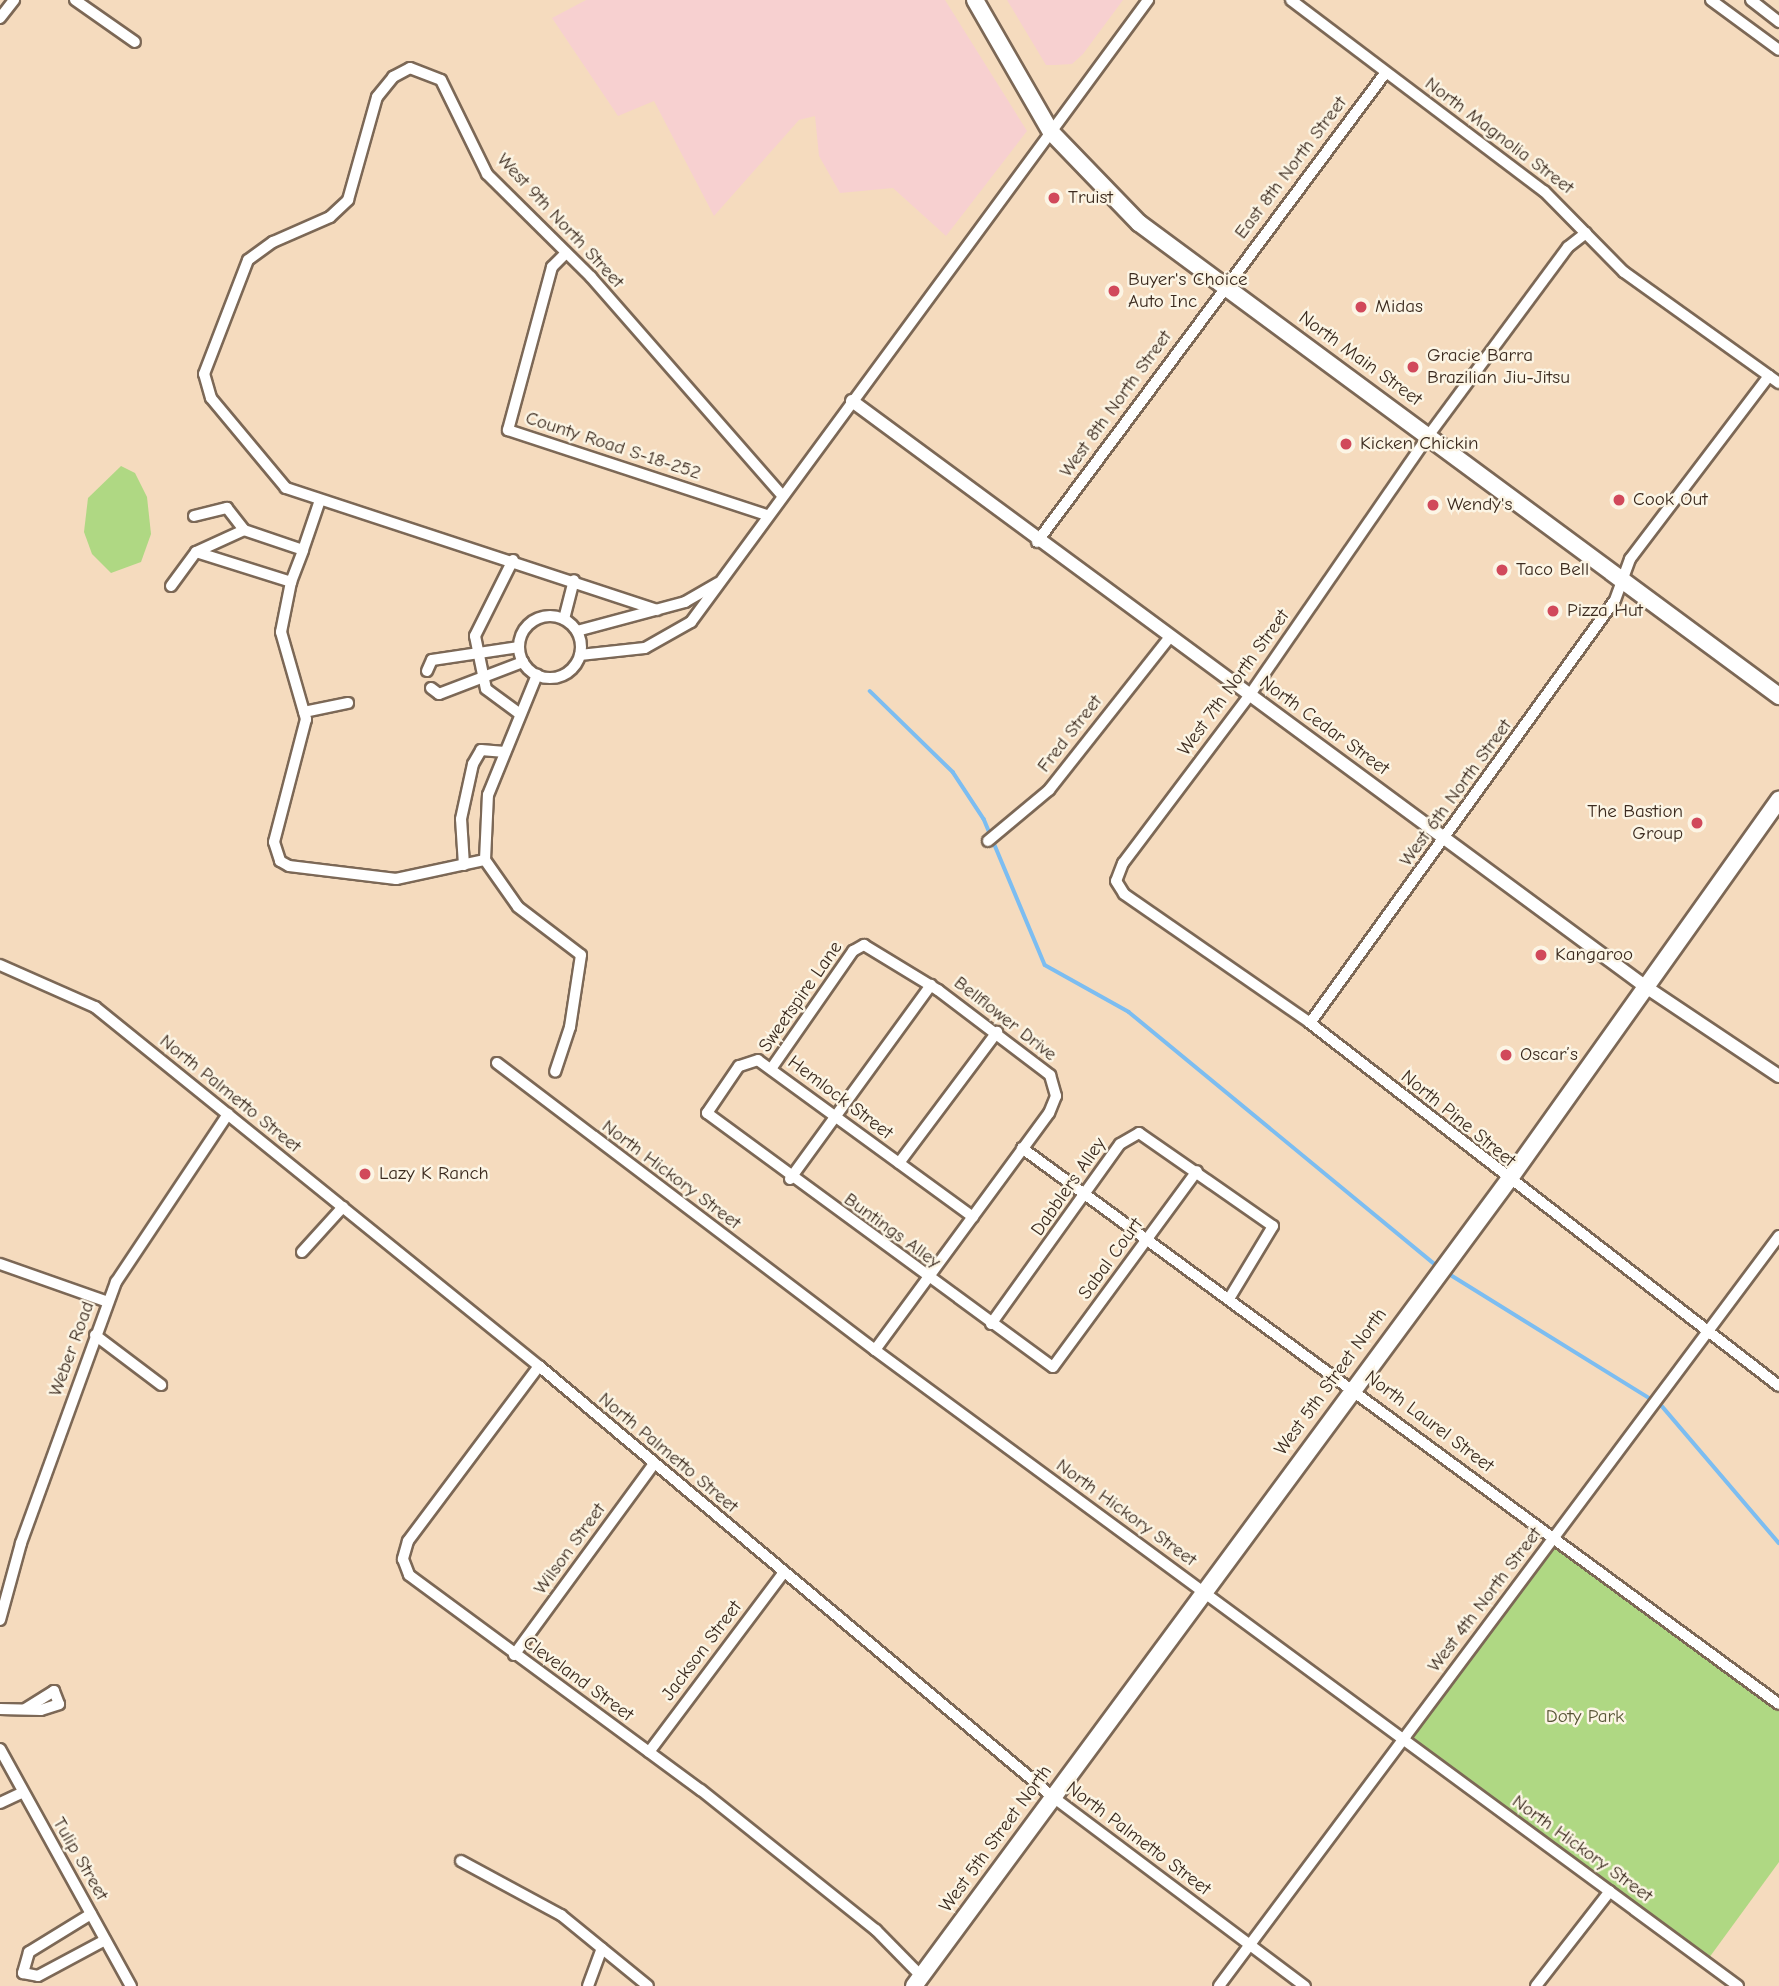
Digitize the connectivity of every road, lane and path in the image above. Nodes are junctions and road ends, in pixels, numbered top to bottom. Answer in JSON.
{"nodes":[{"id":1,"x":14,"y":0,"type":"edge"},
{"id":2,"x":75,"y":0,"type":"edge"},
{"id":3,"x":975,"y":0,"type":"edge"},
{"id":4,"x":1148,"y":0,"type":"edge"},
{"id":5,"x":1291,"y":0,"type":"edge"},
{"id":6,"x":1711,"y":0,"type":"edge"},
{"id":7,"x":1751,"y":0,"type":"edge"},
{"id":8,"x":0,"y":18,"type":"edge"},
{"id":9,"x":1779,"y":22,"type":"edge"},
{"id":10,"x":1779,"y":34,"type":"edge"},
{"id":11,"x":135,"y":42,"type":"dead end"},
{"id":12,"x":1775,"y":48,"type":"edge"},
{"id":13,"x":1387,"y":72,"type":"junction"},
{"id":14,"x":1051,"y":132,"type":"junction"},
{"id":15,"x":1586,"y":233,"type":"junction"},
{"id":16,"x":566,"y":253,"type":"junction"},
{"id":17,"x":1224,"y":286,"type":"junction"},
{"id":18,"x":1774,"y":379,"type":"edge"},
{"id":19,"x":852,"y":401,"type":"junction"},
{"id":20,"x":1429,"y":435,"type":"junction"},
{"id":21,"x":781,"y":494,"type":"junction"},
{"id":22,"x":320,"y":500,"type":"junction"},
{"id":23,"x":194,"y":516,"type":"dead end"},
{"id":24,"x":766,"y":516,"type":"junction"},
{"id":25,"x":244,"y":530,"type":"junction"},
{"id":26,"x":1037,"y":542,"type":"junction"},
{"id":27,"x":303,"y":550,"type":"junction"},
{"id":28,"x":196,"y":552,"type":"junction"},
{"id":29,"x":513,"y":561,"type":"junction"},
{"id":30,"x":1622,"y":578,"type":"junction"},
{"id":31,"x":574,"y":580,"type":"junction"},
{"id":32,"x":291,"y":582,"type":"junction"},
{"id":33,"x":719,"y":583,"type":"junction"},
{"id":34,"x":171,"y":586,"type":"dead end"},
{"id":35,"x":685,"y":601,"type":"junction"},
{"id":36,"x":657,"y":610,"type":"junction"},
{"id":37,"x":696,"y":616,"type":"junction"},
{"id":38,"x":564,"y":619,"type":"junction"},
{"id":39,"x":577,"y":631,"type":"junction"},
{"id":40,"x":1169,"y":638,"type":"junction"},
{"id":41,"x":519,"y":647,"type":"junction"},
{"id":42,"x":476,"y":653,"type":"junction"},
{"id":43,"x":580,"y":655,"type":"junction"},
{"id":44,"x":523,"y":662,"type":"junction"},
{"id":45,"x":427,"y":671,"type":"dead end"},
{"id":46,"x":537,"y":675,"type":"junction"},
{"id":47,"x":481,"y":679,"type":"junction"},
{"id":48,"x":431,"y":688,"type":"dead end"},
{"id":49,"x":1249,"y":696,"type":"junction"},
{"id":50,"x":1779,"y":696,"type":"edge"},
{"id":51,"x":348,"y":703,"type":"dead end"},
{"id":52,"x":304,"y":712,"type":"junction"},
{"id":53,"x":520,"y":714,"type":"junction"},
{"id":54,"x":505,"y":752,"type":"junction"},
{"id":55,"x":1779,"y":800,"type":"edge"},
{"id":56,"x":1445,"y":838,"type":"junction"},
{"id":57,"x":988,"y":841,"type":"dead end"},
{"id":58,"x":485,"y":860,"type":"junction"},
{"id":59,"x":464,"y":865,"type":"junction"},
{"id":60,"x":1116,"y":881,"type":"joint"},
{"id":61,"x":0,"y":965,"type":"edge"},
{"id":62,"x":931,"y":985,"type":"junction"},
{"id":63,"x":1646,"y":987,"type":"junction"},
{"id":64,"x":1310,"y":1023,"type":"junction"},
{"id":65,"x":997,"y":1032,"type":"junction"},
{"id":66,"x":497,"y":1063,"type":"dead end"},
{"id":67,"x":771,"y":1069,"type":"junction"},
{"id":68,"x":555,"y":1072,"type":"dead end"},
{"id":69,"x":1779,"y":1076,"type":"edge"},
{"id":70,"x":228,"y":1114,"type":"junction"},
{"id":71,"x":836,"y":1116,"type":"junction"},
{"id":72,"x":712,"y":1122,"type":"joint"},
{"id":73,"x":1022,"y":1148,"type":"junction"},
{"id":74,"x":899,"y":1163,"type":"junction"},
{"id":75,"x":1197,"y":1171,"type":"junction"},
{"id":76,"x":790,"y":1179,"type":"junction"},
{"id":77,"x":1508,"y":1181,"type":"junction"},
{"id":78,"x":1085,"y":1198,"type":"junction"},
{"id":79,"x":343,"y":1207,"type":"junction"},
{"id":80,"x":972,"y":1217,"type":"junction"},
{"id":81,"x":1779,"y":1236,"type":"edge"},
{"id":82,"x":1146,"y":1241,"type":"junction"},
{"id":83,"x":302,"y":1252,"type":"dead end"},
{"id":84,"x":0,"y":1264,"type":"edge"},
{"id":85,"x":928,"y":1279,"type":"junction"},
{"id":86,"x":1229,"y":1299,"type":"junction"},
{"id":87,"x":107,"y":1302,"type":"junction"},
{"id":88,"x":992,"y":1324,"type":"junction"},
{"id":89,"x":95,"y":1335,"type":"junction"},
{"id":90,"x":1707,"y":1336,"type":"junction"},
{"id":91,"x":875,"y":1350,"type":"junction"},
{"id":92,"x":539,"y":1366,"type":"junction"},
{"id":93,"x":1053,"y":1367,"type":"joint"},
{"id":94,"x":162,"y":1385,"type":"dead end"},
{"id":95,"x":1779,"y":1386,"type":"edge"},
{"id":96,"x":1355,"y":1389,"type":"junction"},
{"id":97,"x":654,"y":1464,"type":"junction"},
{"id":98,"x":1554,"y":1537,"type":"junction"},
{"id":99,"x":784,"y":1572,"type":"junction"},
{"id":100,"x":1201,"y":1591,"type":"junction"},
{"id":101,"x":0,"y":1620,"type":"edge"},
{"id":102,"x":514,"y":1655,"type":"junction"},
{"id":103,"x":1779,"y":1704,"type":"edge"},
{"id":104,"x":0,"y":1709,"type":"edge"},
{"id":105,"x":25,"y":1709,"type":"dead end"},
{"id":106,"x":1403,"y":1739,"type":"junction"},
{"id":107,"x":0,"y":1749,"type":"edge"},
{"id":108,"x":649,"y":1752,"type":"junction"},
{"id":109,"x":22,"y":1793,"type":"junction"},
{"id":110,"x":1053,"y":1797,"type":"junction"},
{"id":111,"x":0,"y":1803,"type":"edge"},
{"id":112,"x":461,"y":1861,"type":"dead end"},
{"id":113,"x":1609,"y":1891,"type":"junction"},
{"id":114,"x":91,"y":1914,"type":"junction"},
{"id":115,"x":105,"y":1940,"type":"junction"},
{"id":116,"x":1250,"y":1945,"type":"junction"},
{"id":117,"x":602,"y":1948,"type":"junction"},
{"id":118,"x":918,"y":1981,"type":"edge"},
{"id":119,"x":131,"y":1986,"type":"edge"},
{"id":120,"x":588,"y":1986,"type":"edge"},
{"id":121,"x":648,"y":1986,"type":"edge"},
{"id":122,"x":1219,"y":1986,"type":"edge"},
{"id":123,"x":1305,"y":1986,"type":"edge"},
{"id":124,"x":1536,"y":1986,"type":"edge"},
{"id":125,"x":1738,"y":1986,"type":"edge"}],
"edges":[{"from":1,"to":8,"type":"street"},
{"from":2,"to":11,"type":"street"},
{"from":3,"to":14,"type":"main road","name":"North Main Street"},
{"from":4,"to":14,"type":"street"},
{"from":5,"to":13,"type":"street","name":"North Magnolia Street"},
{"from":6,"to":12,"type":"street"},
{"from":7,"to":9,"type":"street"},
{"from":10,"to":12,"type":"street"},
{"from":13,"to":15,"type":"street","name":"North Magnolia Street"},
{"from":13,"to":17,"type":"street","name":"East 8th North Street"},
{"from":14,"to":17,"type":"main road","name":"North Main Street"},
{"from":14,"to":19,"type":"street"},
{"from":15,"to":18,"type":"street","name":"North Magnolia Street"},
{"from":15,"to":20,"type":"street","name":"West 7th North Street"},
{"from":16,"to":21,"type":"street","name":"West 9th North Street"},
{"from":16,"to":22,"type":"street","name":"West 9th North Street"},
{"from":16,"to":24,"type":"street","name":"County Road S-18-252"},
{"from":17,"to":20,"type":"main road","name":"North Main Street"},
{"from":17,"to":26,"type":"street","name":"West 8th North Street"},
{"from":18,"to":30,"type":"street","name":"West 6th North Street"},
{"from":19,"to":21,"type":"street"},
{"from":19,"to":26,"type":"street","name":"North Cedar Street"},
{"from":20,"to":30,"type":"main road","name":"North Main Street"},
{"from":20,"to":49,"type":"street","name":"West 7th North Street"},
{"from":21,"to":24,"type":"street"},
{"from":22,"to":27,"type":"street"},
{"from":22,"to":29,"type":"street","name":"West 9th North Street"},
{"from":23,"to":25,"type":"street"},
{"from":24,"to":33,"type":"street"},
{"from":25,"to":27,"type":"street"},
{"from":25,"to":28,"type":"street"},
{"from":26,"to":40,"type":"street","name":"North Cedar Street"},
{"from":27,"to":32,"type":"street"},
{"from":28,"to":32,"type":"street"},
{"from":28,"to":34,"type":"street"},
{"from":29,"to":31,"type":"street","name":"West 9th North Street"},
{"from":29,"to":42,"type":"street"},
{"from":30,"to":50,"type":"main road","name":"North Main Street"},
{"from":30,"to":56,"type":"street","name":"West 6th North Street"},
{"from":31,"to":36,"type":"street","name":"West 9th North Street"},
{"from":31,"to":38,"type":"street"},
{"from":32,"to":52,"type":"street"},
{"from":33,"to":35,"type":"street"},
{"from":33,"to":37,"type":"street"},
{"from":35,"to":36,"type":"street"},
{"from":35,"to":37,"type":"street"},
{"from":36,"to":39,"type":"street"},
{"from":37,"to":43,"type":"street"},
{"from":38,"to":39,"type":"street"},
{"from":38,"to":41,"type":"street"},
{"from":39,"to":43,"type":"street"},
{"from":40,"to":49,"type":"street","name":"North Cedar Street"},
{"from":40,"to":57,"type":"street","name":"Fred Street"},
{"from":41,"to":42,"type":"street"},
{"from":41,"to":44,"type":"street"},
{"from":42,"to":45,"type":"street"},
{"from":42,"to":47,"type":"street"},
{"from":43,"to":46,"type":"street"},
{"from":44,"to":46,"type":"street"},
{"from":44,"to":47,"type":"street"},
{"from":46,"to":53,"type":"street"},
{"from":47,"to":48,"type":"street"},
{"from":47,"to":53,"type":"street"},
{"from":49,"to":56,"type":"street","name":"North Cedar Street"},
{"from":49,"to":60,"type":"street","name":"West 7th North Street"},
{"from":51,"to":52,"type":"street"},
{"from":52,"to":59,"type":"street"},
{"from":53,"to":54,"type":"street"},
{"from":54,"to":58,"type":"street"},
{"from":54,"to":59,"type":"street"},
{"from":55,"to":63,"type":"main road","name":"West 5th Street North"},
{"from":56,"to":63,"type":"street","name":"North Cedar Street"},
{"from":56,"to":64,"type":"street","name":"West 6th North Street"},
{"from":58,"to":59,"type":"street"},
{"from":58,"to":68,"type":"street"},
{"from":60,"to":64,"type":"street","name":"North Pine Street"},
{"from":61,"to":70,"type":"street","name":"North Palmetto Street"},
{"from":62,"to":65,"type":"street","name":"Bellflower Drive"},
{"from":62,"to":67,"type":"street","name":"Sweetspire Lane"},
{"from":62,"to":71,"type":"street","name":"Bellflower Drive"},
{"from":63,"to":69,"type":"street","name":"North Cedar Street"},
{"from":63,"to":77,"type":"main road","name":"West 5th Street North"},
{"from":64,"to":77,"type":"street","name":"North Pine Street"},
{"from":65,"to":73,"type":"street","name":"Bellflower Drive"},
{"from":65,"to":74,"type":"street"},
{"from":66,"to":91,"type":"street","name":"North Hickory Street"},
{"from":67,"to":71,"type":"street","name":"Hemlock Street"},
{"from":67,"to":72,"type":"street","name":"Hemlock Street"},
{"from":70,"to":79,"type":"street","name":"North Palmetto Street"},
{"from":70,"to":87,"type":"street","name":"Weber Road"},
{"from":71,"to":74,"type":"street","name":"Hemlock Street"},
{"from":71,"to":76,"type":"street","name":"Bellflower Drive"},
{"from":72,"to":76,"type":"street","name":"Buntings Alley"},
{"from":73,"to":78,"type":"street","name":"North Laurel Street"},
{"from":73,"to":80,"type":"street","name":"Bellflower Drive"},
{"from":74,"to":80,"type":"street","name":"Hemlock Street"},
{"from":75,"to":78,"type":"street","name":"Dabblers Alley"},
{"from":75,"to":82,"type":"street","name":"Sabal Court"},
{"from":75,"to":86,"type":"street","name":"Dabblers Alley"},
{"from":76,"to":85,"type":"street","name":"Buntings Alley"},
{"from":77,"to":90,"type":"street","name":"North Pine Street"},
{"from":77,"to":96,"type":"main road","name":"West 5th Street North"},
{"from":78,"to":82,"type":"street","name":"North Laurel Street"},
{"from":78,"to":88,"type":"street","name":"Dabblers Alley"},
{"from":79,"to":83,"type":"street"},
{"from":79,"to":92,"type":"street","name":"North Palmetto Street"},
{"from":80,"to":85,"type":"street","name":"Bellflower Drive"},
{"from":81,"to":90,"type":"street","name":"West 4th North Street"},
{"from":82,"to":86,"type":"street","name":"North Laurel Street"},
{"from":82,"to":93,"type":"street","name":"Sabal Court"},
{"from":84,"to":87,"type":"street"},
{"from":85,"to":88,"type":"street","name":"Buntings Alley"},
{"from":85,"to":91,"type":"street","name":"Bellflower Drive"},
{"from":86,"to":96,"type":"street","name":"North Laurel Street"},
{"from":87,"to":89,"type":"street","name":"Weber Road"},
{"from":88,"to":93,"type":"street","name":"Buntings Alley"},
{"from":89,"to":94,"type":"street"},
{"from":89,"to":101,"type":"street","name":"Weber Road"},
{"from":90,"to":95,"type":"street","name":"North Pine Street"},
{"from":90,"to":98,"type":"street","name":"West 4th North Street"},
{"from":91,"to":100,"type":"street","name":"North Hickory Street"},
{"from":92,"to":97,"type":"street","name":"North Palmetto Street"},
{"from":92,"to":102,"type":"street","name":"Cleveland Street"},
{"from":96,"to":98,"type":"street","name":"North Laurel Street"},
{"from":96,"to":100,"type":"main road","name":"West 5th Street North"},
{"from":97,"to":99,"type":"street","name":"North Palmetto Street"},
{"from":97,"to":102,"type":"street","name":"Wilson Street"},
{"from":98,"to":103,"type":"street","name":"North Laurel Street"},
{"from":98,"to":106,"type":"street","name":"West 4th North Street"},
{"from":99,"to":108,"type":"street","name":"Jackson Street"},
{"from":99,"to":110,"type":"street","name":"North Palmetto Street"},
{"from":100,"to":106,"type":"street","name":"North Hickory Street"},
{"from":100,"to":110,"type":"main road","name":"West 5th Street North"},
{"from":102,"to":108,"type":"street","name":"Cleveland Street"},
{"from":104,"to":105,"type":"street"},
{"from":106,"to":113,"type":"street","name":"North Hickory Street"},
{"from":106,"to":116,"type":"street","name":"West 4th North Street"},
{"from":107,"to":109,"type":"street","name":"Tulip Street"},
{"from":108,"to":118,"type":"street","name":"Cleveland Street"},
{"from":109,"to":111,"type":"street"},
{"from":109,"to":114,"type":"street","name":"Tulip Street"},
{"from":110,"to":116,"type":"street","name":"North Palmetto Street"},
{"from":110,"to":118,"type":"main road","name":"West 5th Street North"},
{"from":112,"to":117,"type":"street"},
{"from":113,"to":124,"type":"street"},
{"from":113,"to":125,"type":"street","name":"North Hickory Street"},
{"from":114,"to":115,"type":"street","name":"Tulip Street"},
{"from":114,"to":115,"type":"street"},
{"from":115,"to":119,"type":"street","name":"Tulip Street"},
{"from":116,"to":122,"type":"street","name":"West 4th North Street"},
{"from":116,"to":123,"type":"street","name":"North Palmetto Street"},
{"from":117,"to":120,"type":"street"},
{"from":117,"to":121,"type":"street"}]}
